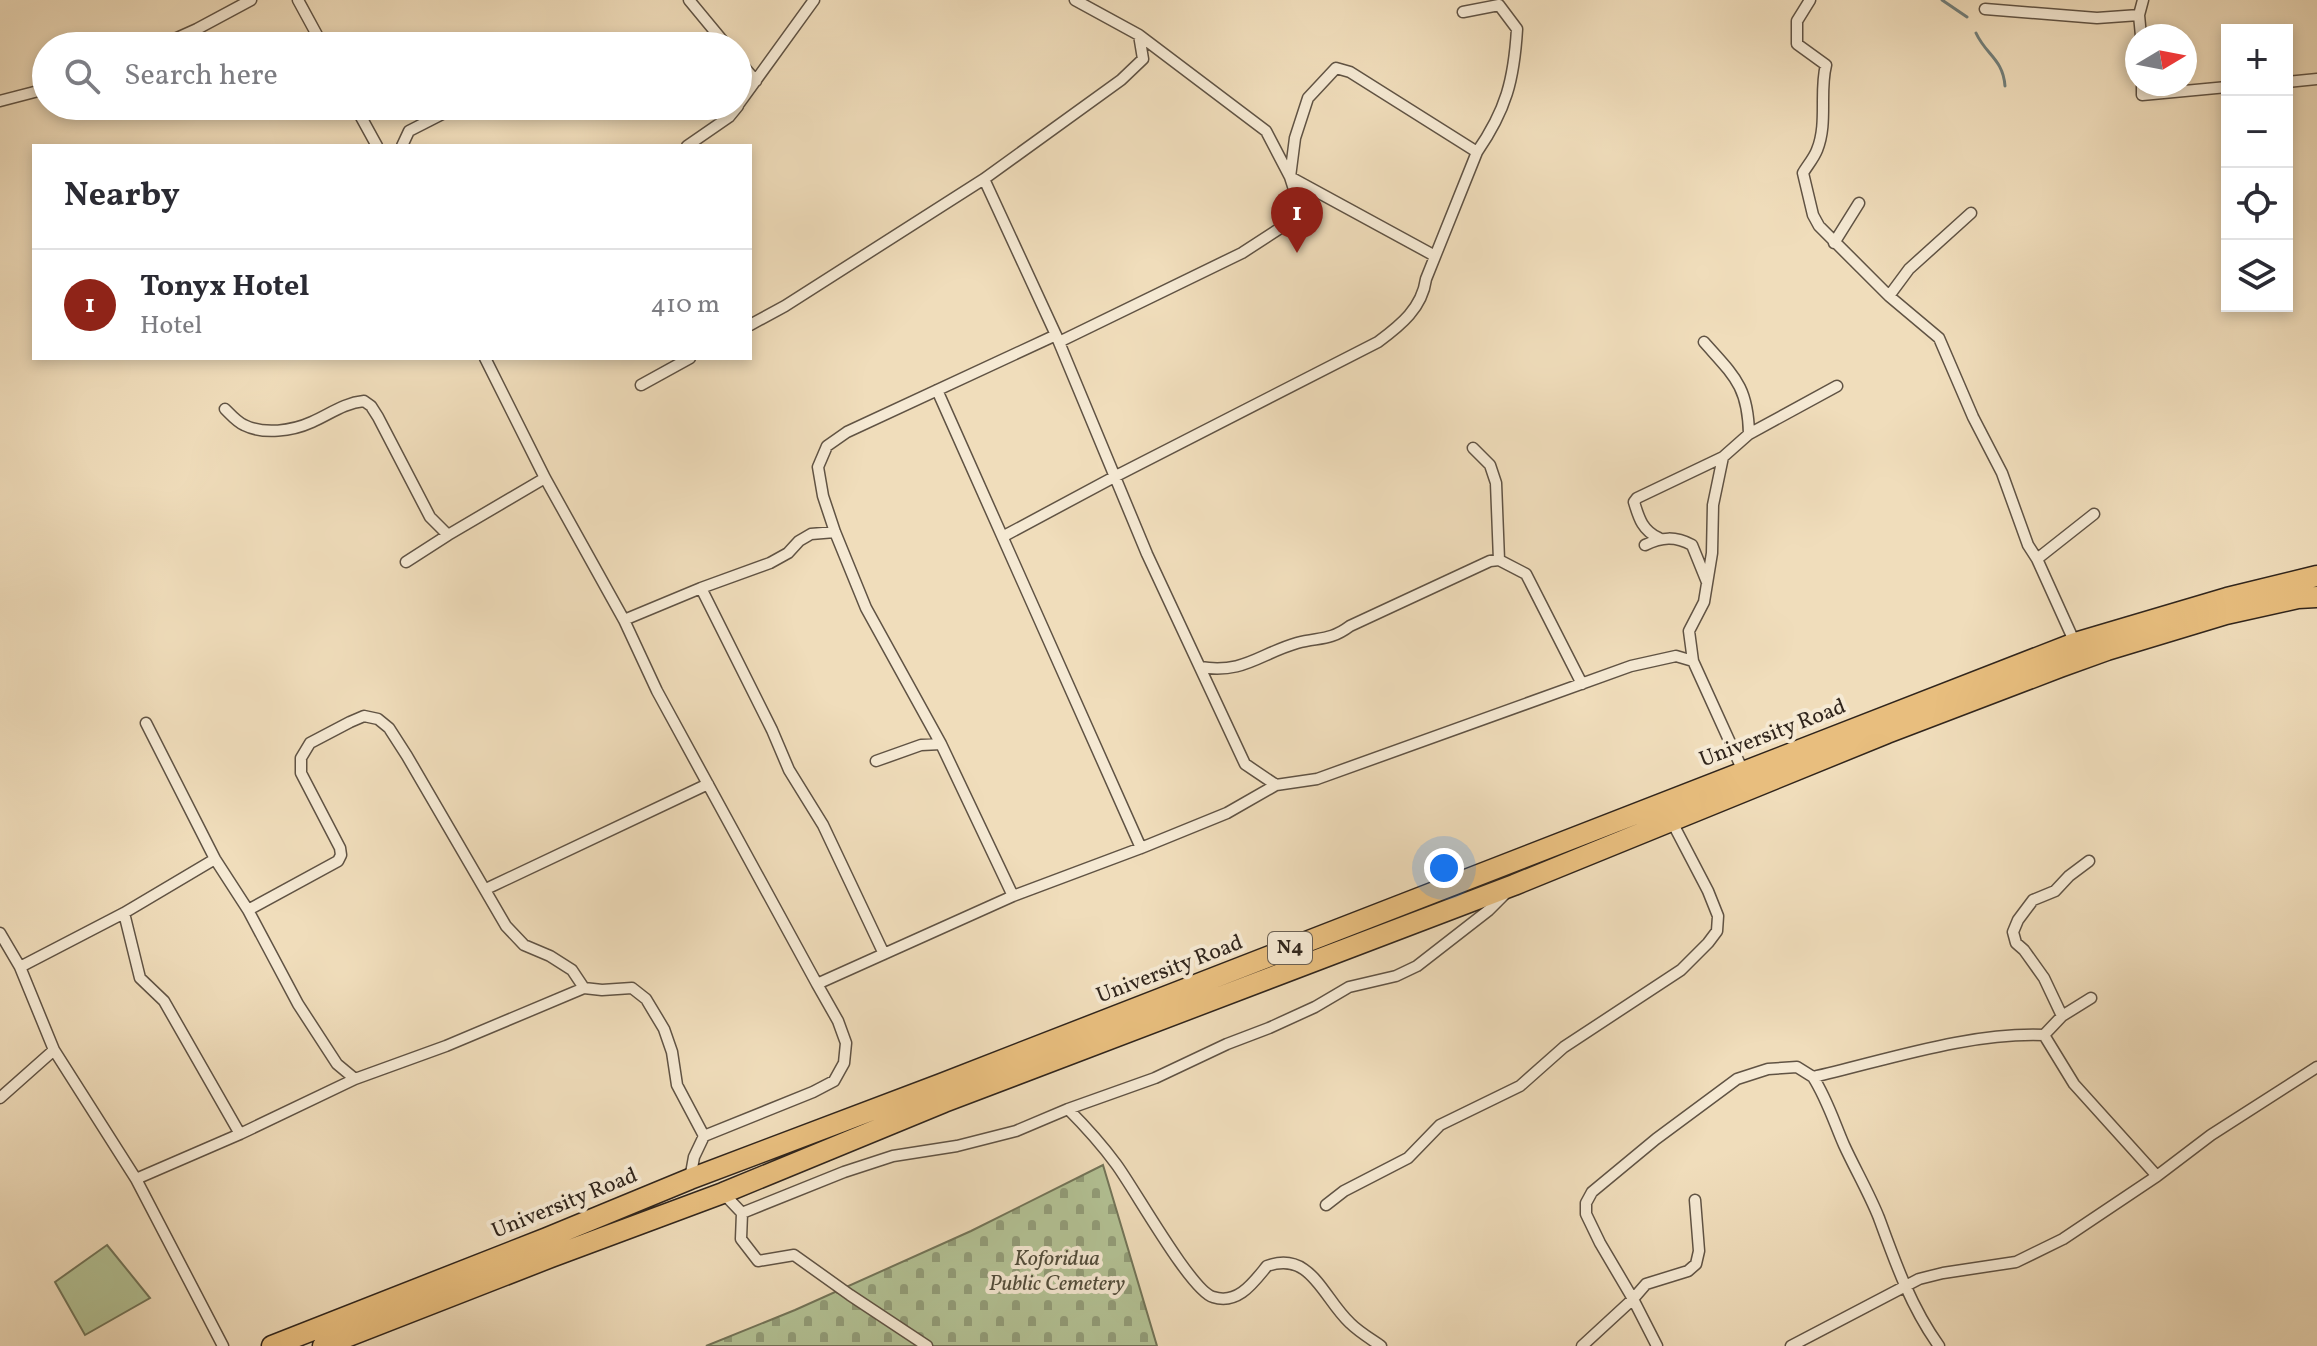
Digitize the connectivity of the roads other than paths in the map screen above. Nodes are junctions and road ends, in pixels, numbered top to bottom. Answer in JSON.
{"nodes":[{"id":1,"x":251,"y":0,"type":"edge"},
{"id":2,"x":298,"y":0,"type":"edge"},
{"id":3,"x":689,"y":0,"type":"edge"},
{"id":4,"x":814,"y":0,"type":"edge"},
{"id":5,"x":1075,"y":0,"type":"edge"},
{"id":6,"x":1810,"y":0,"type":"edge"},
{"id":7,"x":2143,"y":0,"type":"edge"},
{"id":8,"x":1985,"y":9,"type":"dead end"},
{"id":9,"x":1463,"y":12,"type":"dead end"},
{"id":10,"x":2139,"y":15,"type":"junction"},
{"id":11,"x":2140,"y":24,"type":"edge"},
{"id":12,"x":190,"y":32,"type":"edge"},
{"id":13,"x":315,"y":32,"type":"edge"},
{"id":14,"x":715,"y":32,"type":"edge"},
{"id":15,"x":1139,"y":35,"type":"junction"},
{"id":16,"x":752,"y":76,"type":"edge"},
{"id":17,"x":2317,"y":79,"type":"edge"},
{"id":18,"x":756,"y":81,"type":"junction"},
{"id":19,"x":2293,"y":81,"type":"edge"},
{"id":20,"x":752,"y":87,"type":"edge"},
{"id":21,"x":2221,"y":88,"type":"edge"},
{"id":22,"x":2197,"y":90,"type":"edge"},
{"id":23,"x":32,"y":93,"type":"edge"},
{"id":24,"x":0,"y":101,"type":"edge"},
{"id":25,"x":363,"y":120,"type":"edge"},
{"id":26,"x":431,"y":120,"type":"edge"},
{"id":27,"x":725,"y":120,"type":"edge"},
{"id":28,"x":376,"y":144,"type":"edge"},
{"id":29,"x":403,"y":144,"type":"edge"},
{"id":30,"x":690,"y":144,"type":"edge"},
{"id":31,"x":1477,"y":152,"type":"junction"},
{"id":32,"x":1290,"y":177,"type":"junction"},
{"id":33,"x":984,"y":179,"type":"junction"},
{"id":34,"x":1859,"y":203,"type":"dead end"},
{"id":35,"x":1971,"y":213,"type":"dead end"},
{"id":36,"x":1834,"y":243,"type":"junction"},
{"id":37,"x":1435,"y":256,"type":"junction"},
{"id":38,"x":1889,"y":296,"type":"junction"},
{"id":39,"x":752,"y":324,"type":"edge"},
{"id":40,"x":1058,"y":338,"type":"junction"},
{"id":41,"x":1704,"y":342,"type":"dead end"},
{"id":42,"x":486,"y":360,"type":"edge"},
{"id":43,"x":686,"y":360,"type":"edge"},
{"id":44,"x":641,"y":385,"type":"dead end"},
{"id":45,"x":1837,"y":386,"type":"dead end"},
{"id":46,"x":937,"y":390,"type":"junction"},
{"id":47,"x":225,"y":409,"type":"dead end"},
{"id":48,"x":1749,"y":434,"type":"junction"},
{"id":49,"x":1473,"y":448,"type":"dead end"},
{"id":50,"x":1723,"y":457,"type":"junction"},
{"id":51,"x":1116,"y":476,"type":"junction"},
{"id":52,"x":545,"y":478,"type":"junction"},
{"id":53,"x":2094,"y":514,"type":"dead end"},
{"id":54,"x":835,"y":532,"type":"junction"},
{"id":55,"x":448,"y":535,"type":"junction"},
{"id":56,"x":1004,"y":536,"type":"junction"},
{"id":57,"x":1659,"y":538,"type":"junction"},
{"id":58,"x":1645,"y":545,"type":"dead end"},
{"id":59,"x":1692,"y":545,"type":"junction"},
{"id":60,"x":1712,"y":553,"type":"junction"},
{"id":61,"x":2037,"y":559,"type":"junction"},
{"id":62,"x":1499,"y":560,"type":"junction"},
{"id":63,"x":406,"y":562,"type":"dead end"},
{"id":64,"x":2317,"y":576,"type":"edge"},
{"id":65,"x":1707,"y":584,"type":"junction"},
{"id":66,"x":701,"y":588,"type":"junction"},
{"id":67,"x":2317,"y":597,"type":"edge"},
{"id":68,"x":624,"y":620,"type":"junction"},
{"id":69,"x":2075,"y":643,"type":"junction"},
{"id":70,"x":1693,"y":661,"type":"junction"},
{"id":71,"x":1200,"y":667,"type":"junction"},
{"id":72,"x":1582,"y":684,"type":"junction"},
{"id":73,"x":146,"y":723,"type":"dead end"},
{"id":74,"x":941,"y":744,"type":"junction"},
{"id":75,"x":876,"y":761,"type":"dead end"},
{"id":76,"x":1743,"y":771,"type":"junction"},
{"id":77,"x":708,"y":784,"type":"junction"},
{"id":78,"x":1276,"y":785,"type":"junction"},
{"id":79,"x":1672,"y":822,"type":"junction"},
{"id":80,"x":1141,"y":848,"type":"junction"},
{"id":81,"x":215,"y":859,"type":"junction"},
{"id":82,"x":2089,"y":861,"type":"dead end"},
{"id":83,"x":1514,"y":885,"type":"junction"},
{"id":84,"x":486,"y":889,"type":"junction"},
{"id":85,"x":1013,"y":896,"type":"junction"},
{"id":86,"x":248,"y":910,"type":"junction"},
{"id":87,"x":124,"y":913,"type":"junction"},
{"id":88,"x":0,"y":933,"type":"edge"},
{"id":89,"x":884,"y":954,"type":"junction"},
{"id":90,"x":20,"y":967,"type":"junction"},
{"id":91,"x":817,"y":984,"type":"junction"},
{"id":92,"x":584,"y":988,"type":"junction"},
{"id":93,"x":2091,"y":998,"type":"dead end"},
{"id":94,"x":2062,"y":1016,"type":"junction"},
{"id":95,"x":2044,"y":1035,"type":"junction"},
{"id":96,"x":54,"y":1050,"type":"junction"},
{"id":97,"x":2317,"y":1067,"type":"edge"},
{"id":98,"x":1813,"y":1077,"type":"junction"},
{"id":99,"x":355,"y":1079,"type":"junction"},
{"id":100,"x":0,"y":1098,"type":"edge"},
{"id":101,"x":1068,"y":1109,"type":"junction"},
{"id":102,"x":240,"y":1134,"type":"junction"},
{"id":103,"x":704,"y":1136,"type":"junction"},
{"id":104,"x":2157,"y":1176,"type":"junction"},
{"id":105,"x":136,"y":1179,"type":"junction"},
{"id":106,"x":690,"y":1179,"type":"junction"},
{"id":107,"x":723,"y":1193,"type":"junction"},
{"id":108,"x":1695,"y":1200,"type":"dead end"},
{"id":109,"x":1326,"y":1205,"type":"dead end"},
{"id":110,"x":742,"y":1213,"type":"junction"},
{"id":111,"x":1906,"y":1286,"type":"junction"},
{"id":112,"x":1633,"y":1299,"type":"junction"},
{"id":113,"x":223,"y":1346,"type":"edge"},
{"id":114,"x":272,"y":1346,"type":"edge"},
{"id":115,"x":323,"y":1346,"type":"edge"},
{"id":116,"x":927,"y":1346,"type":"edge"},
{"id":117,"x":1381,"y":1346,"type":"edge"},
{"id":118,"x":1582,"y":1346,"type":"edge"},
{"id":119,"x":1657,"y":1346,"type":"edge"},
{"id":120,"x":1791,"y":1346,"type":"edge"},
{"id":121,"x":1939,"y":1346,"type":"edge"}],
"edges":[{"from":1,"to":12,"type":"street"},
{"from":2,"to":13,"type":"street"},
{"from":3,"to":14,"type":"street"},
{"from":4,"to":18,"type":"street"},
{"from":5,"to":15,"type":"street"},
{"from":6,"to":36,"type":"street"},
{"from":7,"to":10,"type":"street"},
{"from":8,"to":10,"type":"street"},
{"from":9,"to":31,"type":"street"},
{"from":10,"to":11,"type":"street"},
{"from":15,"to":32,"type":"street"},
{"from":15,"to":33,"type":"street"},
{"from":16,"to":18,"type":"street"},
{"from":17,"to":19,"type":"street"},
{"from":18,"to":20,"type":"street"},
{"from":21,"to":22,"type":"street"},
{"from":23,"to":24,"type":"street"},
{"from":25,"to":28,"type":"street"},
{"from":26,"to":29,"type":"street"},
{"from":27,"to":30,"type":"street"},
{"from":31,"to":32,"type":"street"},
{"from":31,"to":37,"type":"street"},
{"from":32,"to":37,"type":"street"},
{"from":32,"to":40,"type":"street"},
{"from":33,"to":39,"type":"street"},
{"from":33,"to":40,"type":"street"},
{"from":34,"to":36,"type":"street"},
{"from":35,"to":38,"type":"street"},
{"from":36,"to":38,"type":"street"},
{"from":37,"to":51,"type":"street"},
{"from":38,"to":61,"type":"street"},
{"from":40,"to":46,"type":"street"},
{"from":40,"to":51,"type":"street"},
{"from":41,"to":48,"type":"street"},
{"from":42,"to":52,"type":"street"},
{"from":43,"to":44,"type":"street"},
{"from":45,"to":48,"type":"street"},
{"from":46,"to":54,"type":"street"},
{"from":46,"to":56,"type":"street"},
{"from":47,"to":55,"type":"street"},
{"from":48,"to":50,"type":"street"},
{"from":49,"to":62,"type":"street"},
{"from":50,"to":57,"type":"street"},
{"from":50,"to":60,"type":"street"},
{"from":51,"to":56,"type":"street"},
{"from":51,"to":71,"type":"street"},
{"from":52,"to":55,"type":"street"},
{"from":52,"to":68,"type":"street"},
{"from":53,"to":61,"type":"street"},
{"from":54,"to":66,"type":"street"},
{"from":54,"to":74,"type":"street"},
{"from":55,"to":63,"type":"street"},
{"from":56,"to":80,"type":"street"},
{"from":57,"to":58,"type":"street"},
{"from":57,"to":59,"type":"street"},
{"from":59,"to":60,"type":"street"},
{"from":59,"to":65,"type":"street"},
{"from":60,"to":65,"type":"street"},
{"from":61,"to":69,"type":"street"},
{"from":62,"to":71,"type":"street"},
{"from":62,"to":72,"type":"street"},
{"from":64,"to":69,"type":"highway","name":"University Road","number":"N4"},
{"from":65,"to":70,"type":"street"},
{"from":66,"to":68,"type":"street"},
{"from":66,"to":89,"type":"street"},
{"from":67,"to":79,"type":"highway","name":"University Road","number":"N4"},
{"from":68,"to":77,"type":"street"},
{"from":69,"to":76,"type":"highway","name":"University Road","number":"N4"},
{"from":70,"to":72,"type":"street"},
{"from":70,"to":76,"type":"street"},
{"from":71,"to":78,"type":"street"},
{"from":72,"to":78,"type":"street"},
{"from":73,"to":81,"type":"street"},
{"from":74,"to":75,"type":"street"},
{"from":74,"to":85,"type":"street"},
{"from":76,"to":106,"type":"highway","name":"University Road","number":"N4"},
{"from":77,"to":84,"type":"street"},
{"from":77,"to":91,"type":"street"},
{"from":78,"to":80,"type":"street"},
{"from":79,"to":83,"type":"highway","name":"University Road","number":"N4"},
{"from":79,"to":109,"type":"street"},
{"from":80,"to":85,"type":"street"},
{"from":81,"to":86,"type":"street"},
{"from":81,"to":87,"type":"street"},
{"from":82,"to":94,"type":"street"},
{"from":83,"to":101,"type":"street"},
{"from":83,"to":107,"type":"highway","name":"University Road","number":"N4"},
{"from":84,"to":86,"type":"street"},
{"from":84,"to":92,"type":"street"},
{"from":85,"to":89,"type":"street"},
{"from":86,"to":99,"type":"street"},
{"from":87,"to":90,"type":"street"},
{"from":87,"to":102,"type":"street"},
{"from":88,"to":90,"type":"street"},
{"from":89,"to":91,"type":"street"},
{"from":90,"to":96,"type":"street"},
{"from":91,"to":103,"type":"street"},
{"from":92,"to":99,"type":"street"},
{"from":92,"to":103,"type":"street"},
{"from":93,"to":94,"type":"street"},
{"from":94,"to":95,"type":"street"},
{"from":95,"to":98,"type":"street"},
{"from":95,"to":104,"type":"street"},
{"from":96,"to":100,"type":"street"},
{"from":96,"to":105,"type":"street"},
{"from":97,"to":104,"type":"street"},
{"from":98,"to":111,"type":"street"},
{"from":98,"to":112,"type":"street"},
{"from":99,"to":102,"type":"street"},
{"from":101,"to":110,"type":"street"},
{"from":101,"to":117,"type":"street"},
{"from":102,"to":105,"type":"street"},
{"from":103,"to":106,"type":"street"},
{"from":104,"to":111,"type":"street"},
{"from":105,"to":113,"type":"street"},
{"from":106,"to":114,"type":"highway","name":"University Road","number":"N4"},
{"from":107,"to":110,"type":"street"},
{"from":107,"to":115,"type":"highway","name":"University Road","number":"N4"},
{"from":108,"to":112,"type":"street"},
{"from":110,"to":116,"type":"street"},
{"from":111,"to":120,"type":"street"},
{"from":111,"to":121,"type":"street"},
{"from":112,"to":118,"type":"street"},
{"from":112,"to":119,"type":"street"}]}
